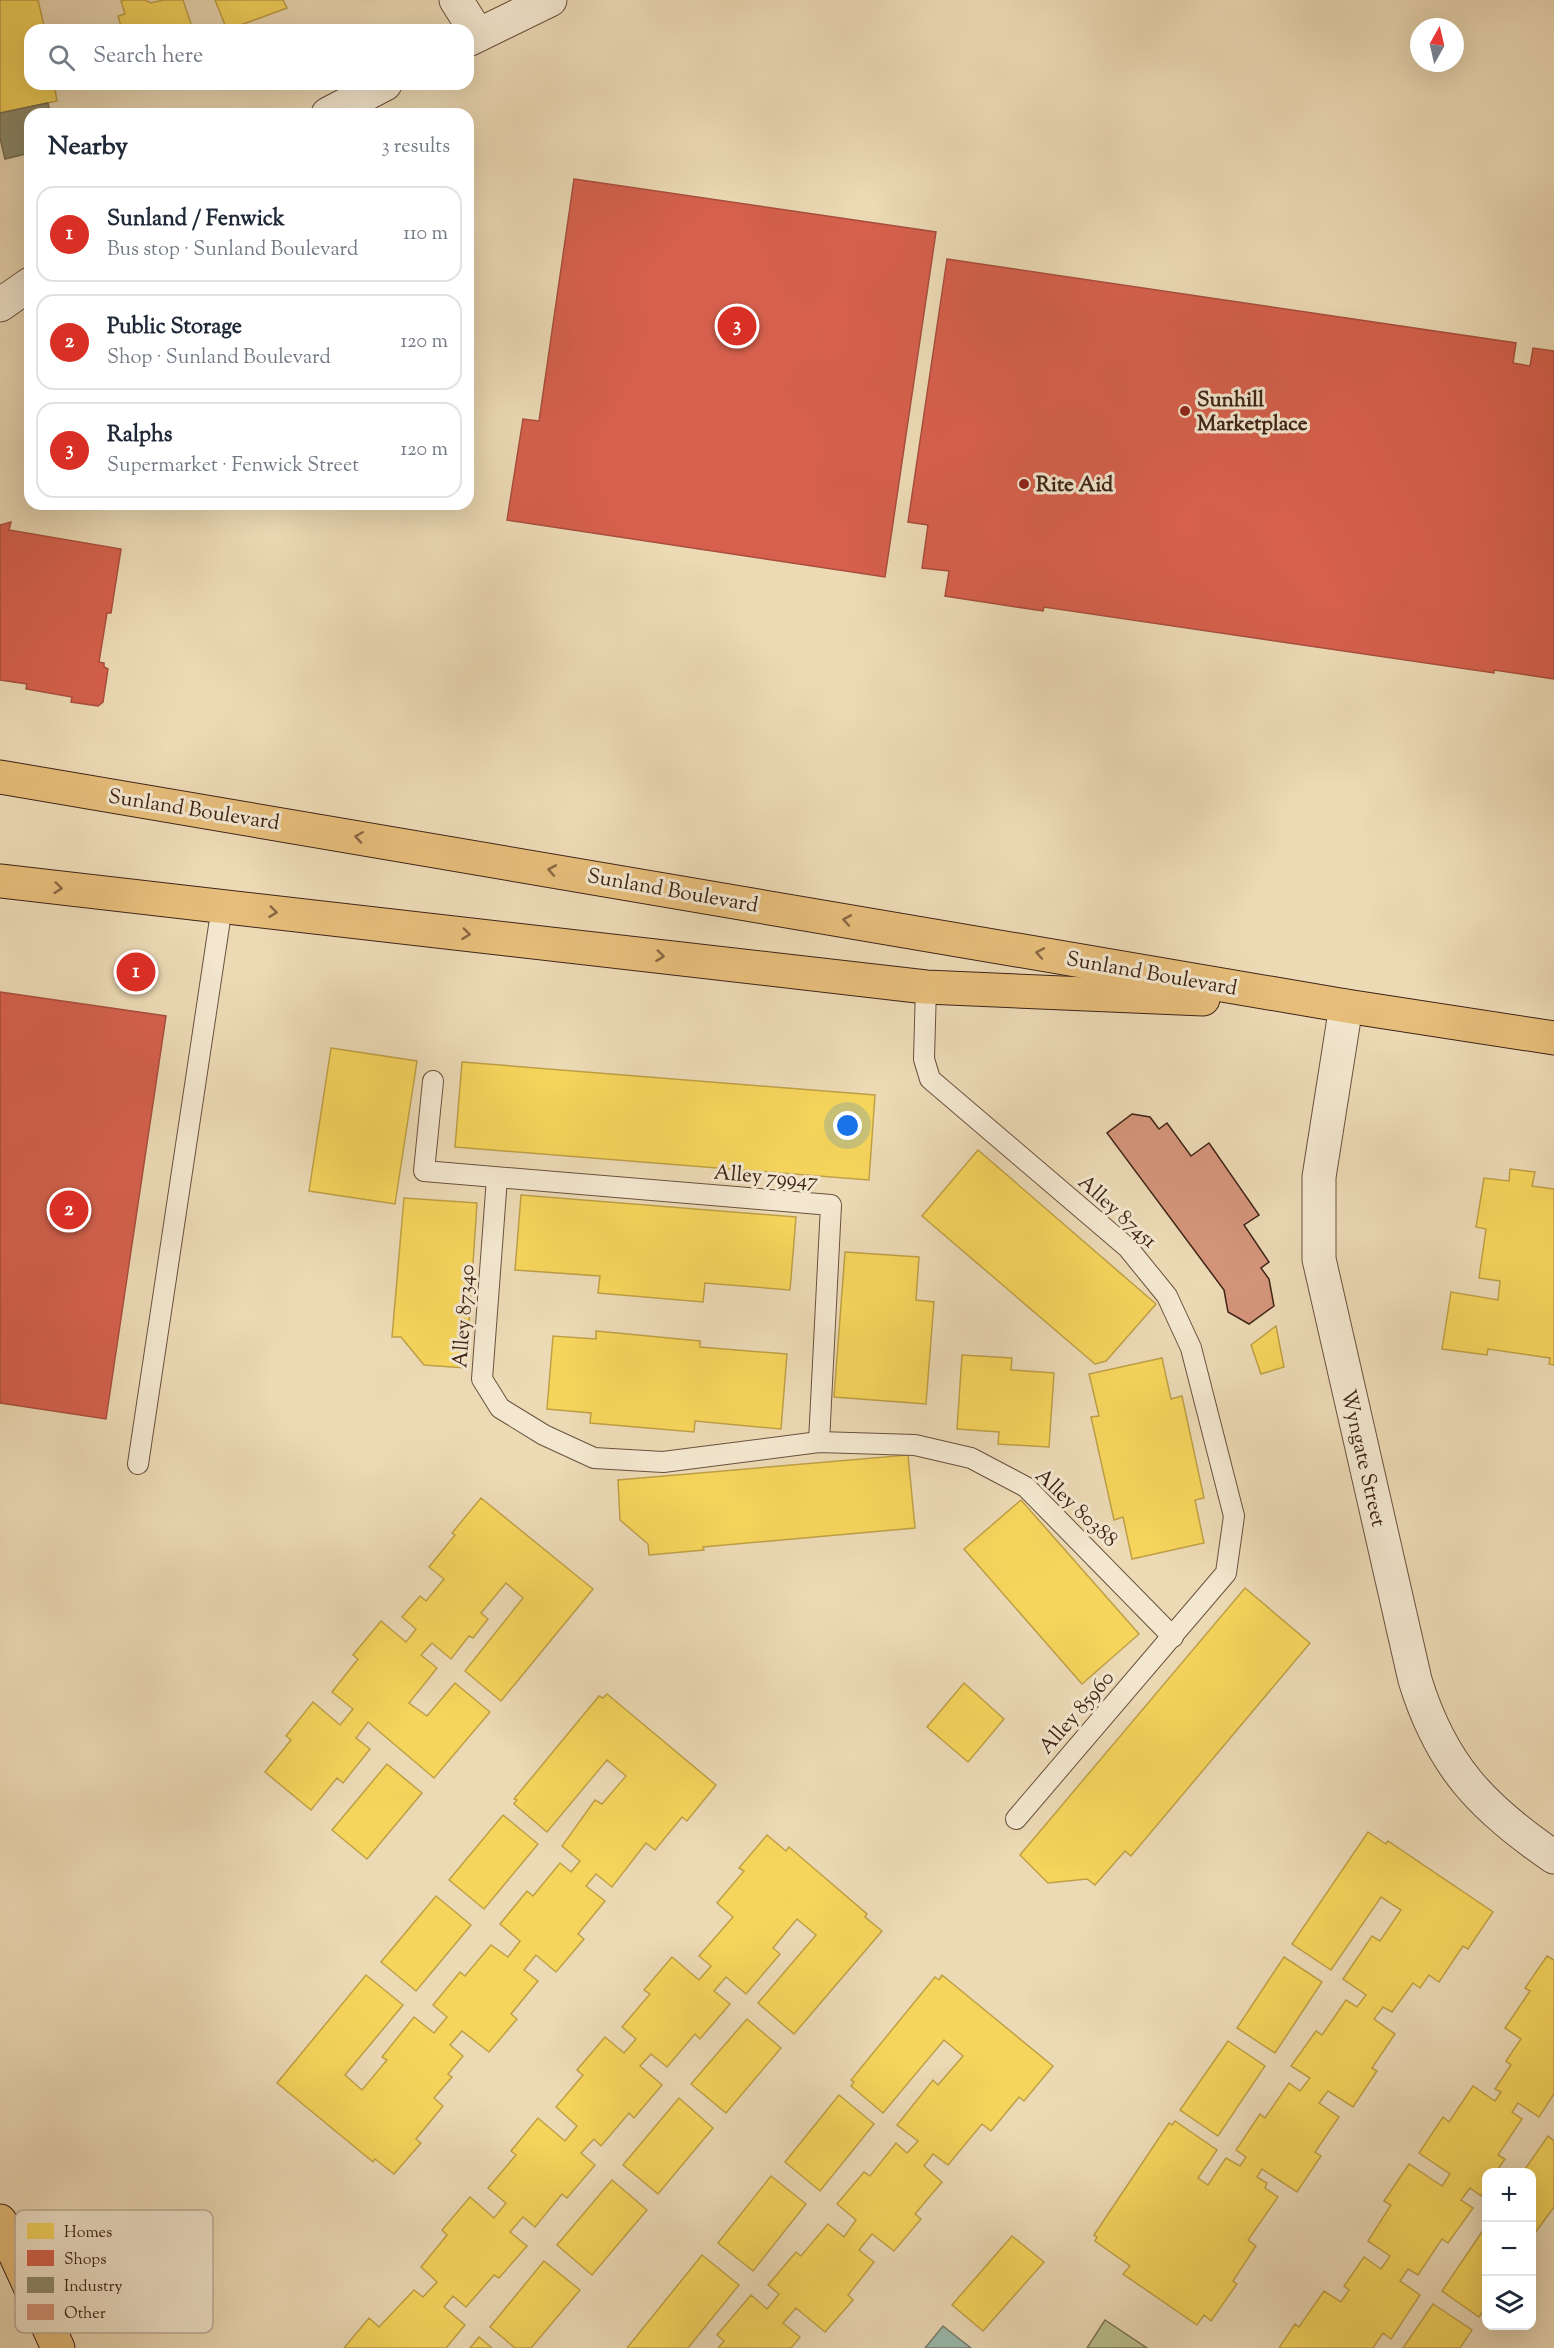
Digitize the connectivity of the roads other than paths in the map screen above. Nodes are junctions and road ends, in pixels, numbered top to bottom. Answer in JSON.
{"nodes":[{"id":1,"x":456,"y":0,"type":"edge"},
{"id":2,"x":550,"y":0,"type":"edge"},
{"id":3,"x":467,"y":24,"type":"edge"},
{"id":4,"x":474,"y":38,"type":"edge"},
{"id":5,"x":374,"y":90,"type":"edge"},
{"id":6,"x":339,"y":108,"type":"edge"},
{"id":7,"x":24,"y":288,"type":"edge"},
{"id":8,"x":0,"y":305,"type":"edge"},
{"id":9,"x":0,"y":777,"type":"edge"},
{"id":10,"x":0,"y":881,"type":"edge"},
{"id":11,"x":222,"y":906,"type":"junction"},
{"id":12,"x":926,"y":987,"type":"junction"},
{"id":13,"x":1346,"y":1006,"type":"junction"},
{"id":14,"x":1554,"y":1038,"type":"edge"},
{"id":15,"x":433,"y":1081,"type":"dead end"},
{"id":16,"x":497,"y":1178,"type":"junction"},
{"id":17,"x":819,"y":1442,"type":"junction"},
{"id":18,"x":138,"y":1464,"type":"dead end"},
{"id":19,"x":1173,"y":1637,"type":"junction"},
{"id":20,"x":1016,"y":1819,"type":"dead end"},
{"id":21,"x":1554,"y":1857,"type":"edge"},
{"id":22,"x":0,"y":2220,"type":"edge"},
{"id":23,"x":15,"y":2253,"type":"edge"},
{"id":24,"x":51,"y":2333,"type":"edge"},
{"id":25,"x":58,"y":2348,"type":"edge"}],
"edges":[{"from":1,"to":3,"type":"street"},
{"from":2,"to":4,"type":"street"},
{"from":5,"to":6,"type":"street"},
{"from":7,"to":8,"type":"street"},
{"from":13,"to":9,"type":"main road","name":"Sunland Boulevard","one_way":true},
{"from":10,"to":11,"type":"main road","name":"Sunland Boulevard","one_way":true},
{"from":11,"to":12,"type":"main road","name":"Sunland Boulevard","one_way":true},
{"from":11,"to":18,"type":"lane"},
{"from":12,"to":13,"type":"main road","name":"Sunland Boulevard"},
{"from":12,"to":19,"type":"lane","name":"Alley 87451"},
{"from":13,"to":14,"type":"main road","name":"Sunland Boulevard"},
{"from":13,"to":21,"type":"street","name":"Wyngate Street"},
{"from":15,"to":16,"type":"lane"},
{"from":16,"to":17,"type":"lane","name":"Alley 87340"},
{"from":16,"to":17,"type":"lane","name":"Alley 79947"},
{"from":17,"to":19,"type":"lane","name":"Alley 80388"},
{"from":19,"to":20,"type":"lane","name":"Alley 85960"},
{"from":22,"to":23,"type":"main road"},
{"from":24,"to":25,"type":"main road"}]}
